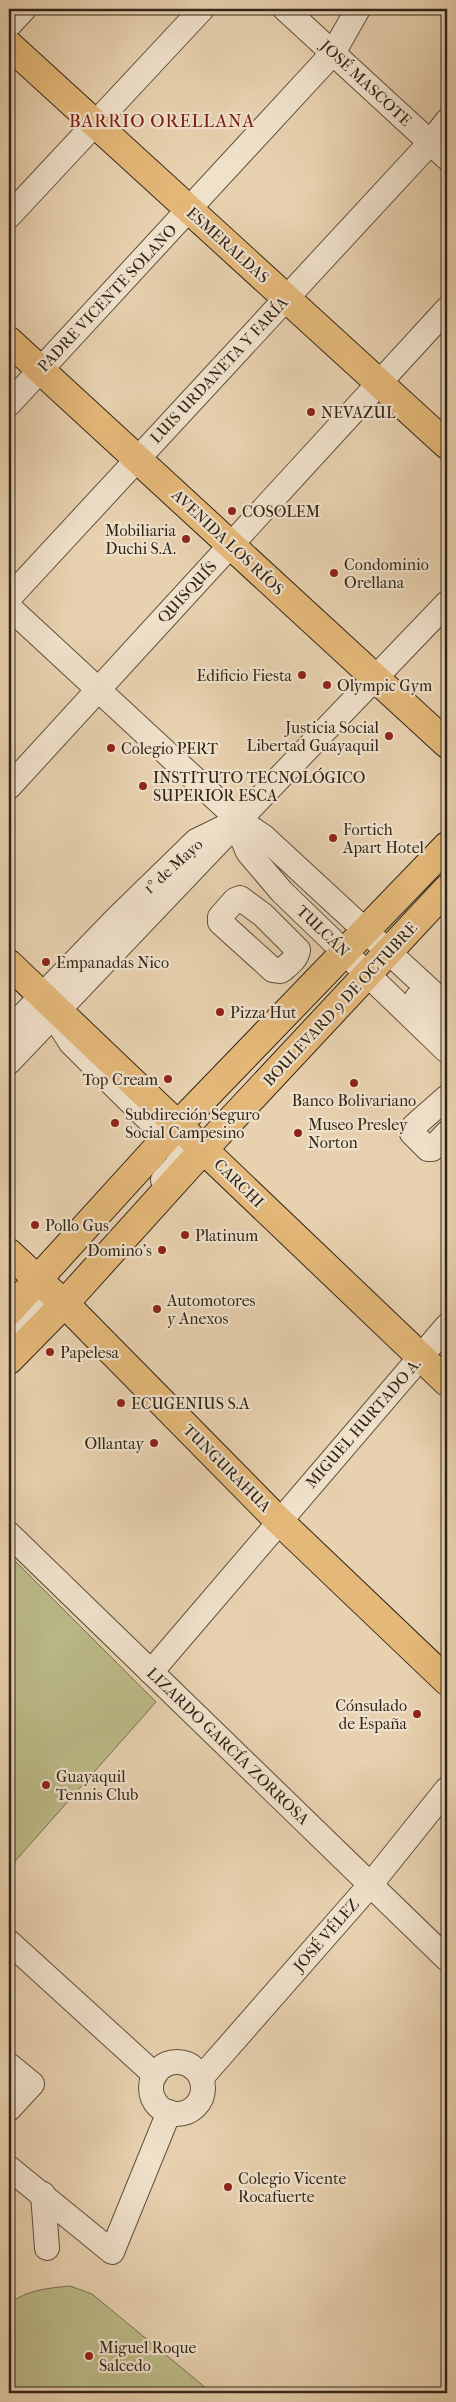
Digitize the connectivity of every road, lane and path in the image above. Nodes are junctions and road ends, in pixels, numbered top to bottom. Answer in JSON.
{"nodes":[{"id":1,"x":24,"y":9,"type":"edge"},
{"id":2,"x":202,"y":9,"type":"edge"},
{"id":3,"x":285,"y":9,"type":"edge"},
{"id":4,"x":358,"y":9,"type":"edge"},
{"id":5,"x":9,"y":25,"type":"edge"},
{"id":6,"x":9,"y":45,"type":"edge"},
{"id":7,"x":333,"y":53,"type":"junction"},
{"id":8,"x":447,"y":121,"type":"edge"},
{"id":9,"x":95,"y":124,"type":"junction"},
{"id":10,"x":442,"y":144,"type":"edge"},
{"id":11,"x":188,"y":209,"type":"junction"},
{"id":12,"x":9,"y":216,"type":"edge"},
{"id":13,"x":286,"y":297,"type":"junction"},
{"id":14,"x":447,"y":309,"type":"edge"},
{"id":15,"x":9,"y":341,"type":"edge"},
{"id":16,"x":40,"y":370,"type":"junction"},
{"id":17,"x":380,"y":382,"type":"junction"},
{"id":18,"x":9,"y":404,"type":"edge"},
{"id":19,"x":447,"y":446,"type":"edge"},
{"id":20,"x":137,"y":459,"type":"junction"},
{"id":21,"x":230,"y":544,"type":"junction"},
{"id":22,"x":9,"y":598,"type":"edge"},
{"id":23,"x":447,"y":603,"type":"edge"},
{"id":24,"x":9,"y":607,"type":"edge"},
{"id":25,"x":376,"y":679,"type":"junction"},
{"id":26,"x":98,"y":689,"type":"junction"},
{"id":27,"x":447,"y":744,"type":"edge"},
{"id":28,"x":9,"y":787,"type":"edge"},
{"id":29,"x":239,"y":820,"type":"junction"},
{"id":30,"x":447,"y":846,"type":"edge"},
{"id":31,"x":447,"y":890,"type":"edge"},
{"id":32,"x":282,"y":892,"type":"junction"},
{"id":33,"x":263,"y":915,"type":"junction"},
{"id":34,"x":356,"y":941,"type":"junction"},
{"id":35,"x":292,"y":962,"type":"junction"},
{"id":36,"x":379,"y":962,"type":"junction"},
{"id":37,"x":9,"y":964,"type":"edge"},
{"id":38,"x":316,"y":982,"type":"junction"},
{"id":39,"x":51,"y":1004,"type":"junction"},
{"id":40,"x":447,"y":1006,"type":"edge"},
{"id":41,"x":447,"y":1028,"type":"edge"},
{"id":42,"x":9,"y":1030,"type":"edge"},
{"id":43,"x":447,"y":1051,"type":"edge"},
{"id":44,"x":9,"y":1062,"type":"edge"},
{"id":45,"x":447,"y":1097,"type":"edge"},
{"id":46,"x":165,"y":1129,"type":"junction"},
{"id":47,"x":447,"y":1132,"type":"edge"},
{"id":48,"x":204,"y":1149,"type":"junction"},
{"id":49,"x":9,"y":1253,"type":"edge"},
{"id":50,"x":52,"y":1293,"type":"junction"},
{"id":51,"x":9,"y":1311,"type":"edge"},
{"id":52,"x":447,"y":1326,"type":"edge"},
{"id":53,"x":9,"y":1328,"type":"edge"},
{"id":54,"x":9,"y":1343,"type":"edge"},
{"id":55,"x":421,"y":1356,"type":"junction"},
{"id":56,"x":9,"y":1360,"type":"edge"},
{"id":57,"x":447,"y":1382,"type":"edge"},
{"id":58,"x":279,"y":1521,"type":"junction"},
{"id":59,"x":9,"y":1534,"type":"edge"},
{"id":60,"x":150,"y":1672,"type":"junction"},
{"id":61,"x":447,"y":1681,"type":"edge"},
{"id":62,"x":447,"y":1789,"type":"edge"},
{"id":63,"x":371,"y":1884,"type":"junction"},
{"id":64,"x":9,"y":1942,"type":"edge"},
{"id":65,"x":447,"y":1959,"type":"edge"},
{"id":66,"x":9,"y":2066,"type":"edge"},
{"id":67,"x":155,"y":2075,"type":"junction"},
{"id":68,"x":201,"y":2078,"type":"junction"},
{"id":69,"x":9,"y":2109,"type":"edge"},
{"id":70,"x":169,"y":2112,"type":"junction"},
{"id":71,"x":9,"y":2168,"type":"edge"},
{"id":72,"x":43,"y":2194,"type":"junction"},
{"id":73,"x":47,"y":2248,"type":"dead end"}],
"edges":[{"from":1,"to":5,"type":"street"},
{"from":2,"to":9,"type":"street"},
{"from":3,"to":7,"type":"street","name":"JOSÉ MASCOTE"},
{"from":4,"to":7,"type":"street","name":"PADRE VICENTE SOLANO"},
{"from":6,"to":9,"type":"main road","name":"ESMERALDAS"},
{"from":7,"to":10,"type":"street","name":"JOSÉ MASCOTE"},
{"from":7,"to":11,"type":"street","name":"PADRE VICENTE SOLANO"},
{"from":8,"to":10,"type":"street","name":"LUIS URDANETA Y FARÍA"},
{"from":9,"to":11,"type":"main road","name":"ESMERALDAS"},
{"from":9,"to":12,"type":"street"},
{"from":10,"to":13,"type":"street","name":"LUIS URDANETA Y FARÍA"},
{"from":11,"to":13,"type":"main road","name":"ESMERALDAS"},
{"from":11,"to":16,"type":"street","name":"PADRE VICENTE SOLANO"},
{"from":13,"to":17,"type":"main road","name":"ESMERALDAS"},
{"from":13,"to":20,"type":"street","name":"LUIS URDANETA Y FARÍA"},
{"from":14,"to":17,"type":"street","name":"QUISQUÍS"},
{"from":15,"to":16,"type":"main road","name":"AVENIDA LOS RÍOS"},
{"from":16,"to":18,"type":"street","name":"PADRE VICENTE SOLANO"},
{"from":16,"to":20,"type":"main road","name":"AVENIDA LOS RÍOS"},
{"from":17,"to":19,"type":"main road","name":"ESMERALDAS"},
{"from":17,"to":21,"type":"street","name":"QUISQUÍS"},
{"from":20,"to":21,"type":"main road","name":"AVENIDA LOS RÍOS"},
{"from":20,"to":22,"type":"street","name":"LUIS URDANETA Y FARÍA"},
{"from":21,"to":25,"type":"main road","name":"AVENIDA LOS RÍOS"},
{"from":21,"to":26,"type":"street","name":"QUISQUÍS"},
{"from":23,"to":25,"type":"street"},
{"from":24,"to":26,"type":"street","name":"TULCÁN"},
{"from":25,"to":27,"type":"main road","name":"AVENIDA LOS RÍOS"},
{"from":25,"to":29,"type":"street"},
{"from":26,"to":28,"type":"street","name":"QUISQUÍS"},
{"from":26,"to":29,"type":"street","name":"TULCÁN"},
{"from":29,"to":32,"type":"street","name":"TULCÁN"},
{"from":29,"to":34,"type":"street","name":"TULCÁN"},
{"from":29,"to":39,"type":"street"},
{"from":30,"to":34,"type":"main road","name":"BOULEVARD 9 DE OCTUBRE"},
{"from":31,"to":36,"type":"main road","name":"BOULEVARD 9 DE OCTUBRE"},
{"from":32,"to":33,"type":"street"},
{"from":32,"to":34,"type":"street","name":"TULCÁN"},
{"from":33,"to":35,"type":"street"},
{"from":33,"to":35,"type":"street"},
{"from":34,"to":36,"type":"street","name":"TULCÁN"},
{"from":34,"to":36,"type":"street","name":"TULCÁN"},
{"from":34,"to":38,"type":"main road","name":"BOULEVARD 9 DE OCTUBRE"},
{"from":35,"to":38,"type":"street"},
{"from":36,"to":40,"type":"street","name":"TULCÁN"},
{"from":36,"to":41,"type":"street"},
{"from":36,"to":43,"type":"street","name":"TULCÁN"},
{"from":36,"to":48,"type":"main road","name":"BOULEVARD 9 DE OCTUBRE"},
{"from":37,"to":39,"type":"main road","name":"CARCHI"},
{"from":38,"to":46,"type":"main road","name":"BOULEVARD 9 DE OCTUBRE"},
{"from":39,"to":42,"type":"street"},
{"from":39,"to":44,"type":"street"},
{"from":39,"to":46,"type":"main road","name":"CARCHI"},
{"from":45,"to":47,"type":"street"},
{"from":46,"to":48,"type":"main road","name":"CARCHI"},
{"from":46,"to":50,"type":"main road","name":"BOULEVARD 9 DE OCTUBRE"},
{"from":48,"to":50,"type":"main road","name":"BOULEVARD 9 DE OCTUBRE"},
{"from":48,"to":55,"type":"main road","name":"CARCHI"},
{"from":49,"to":50,"type":"main road","name":"TUNGURAHUA"},
{"from":50,"to":51,"type":"main road","name":"BOULEVARD 9 DE OCTUBRE"},
{"from":50,"to":53,"type":"street","name":"BOULEVARD 9 DE OCTUBRE"},
{"from":50,"to":54,"type":"street","name":"BOULEVARD 9 DE OCTUBRE"},
{"from":50,"to":56,"type":"main road","name":"BOULEVARD 9 DE OCTUBRE"},
{"from":50,"to":58,"type":"main road","name":"TUNGURAHUA"},
{"from":52,"to":55,"type":"street","name":"MIGUEL HURTADO A."},
{"from":55,"to":57,"type":"main road","name":"CARCHI"},
{"from":55,"to":58,"type":"street","name":"MIGUEL HURTADO A."},
{"from":58,"to":60,"type":"street","name":"MIGUEL HURTADO A."},
{"from":58,"to":61,"type":"main road","name":"TUNGURAHUA"},
{"from":59,"to":60,"type":"street","name":"LIZARDO GARCÍA ZORROSA"},
{"from":60,"to":63,"type":"street","name":"LIZARDO GARCÍA ZORROSA"},
{"from":62,"to":63,"type":"street","name":"JOSÉ VÉLEZ"},
{"from":63,"to":65,"type":"street","name":"LIZARDO GARCÍA ZORROSA"},
{"from":63,"to":68,"type":"street","name":"JOSÉ VÉLEZ"},
{"from":64,"to":67,"type":"street"},
{"from":66,"to":69,"type":"street"},
{"from":67,"to":68,"type":"street"},
{"from":67,"to":70,"type":"street"},
{"from":68,"to":70,"type":"street"},
{"from":70,"to":72,"type":"street"},
{"from":71,"to":72,"type":"street"},
{"from":72,"to":73,"type":"street"}]}
